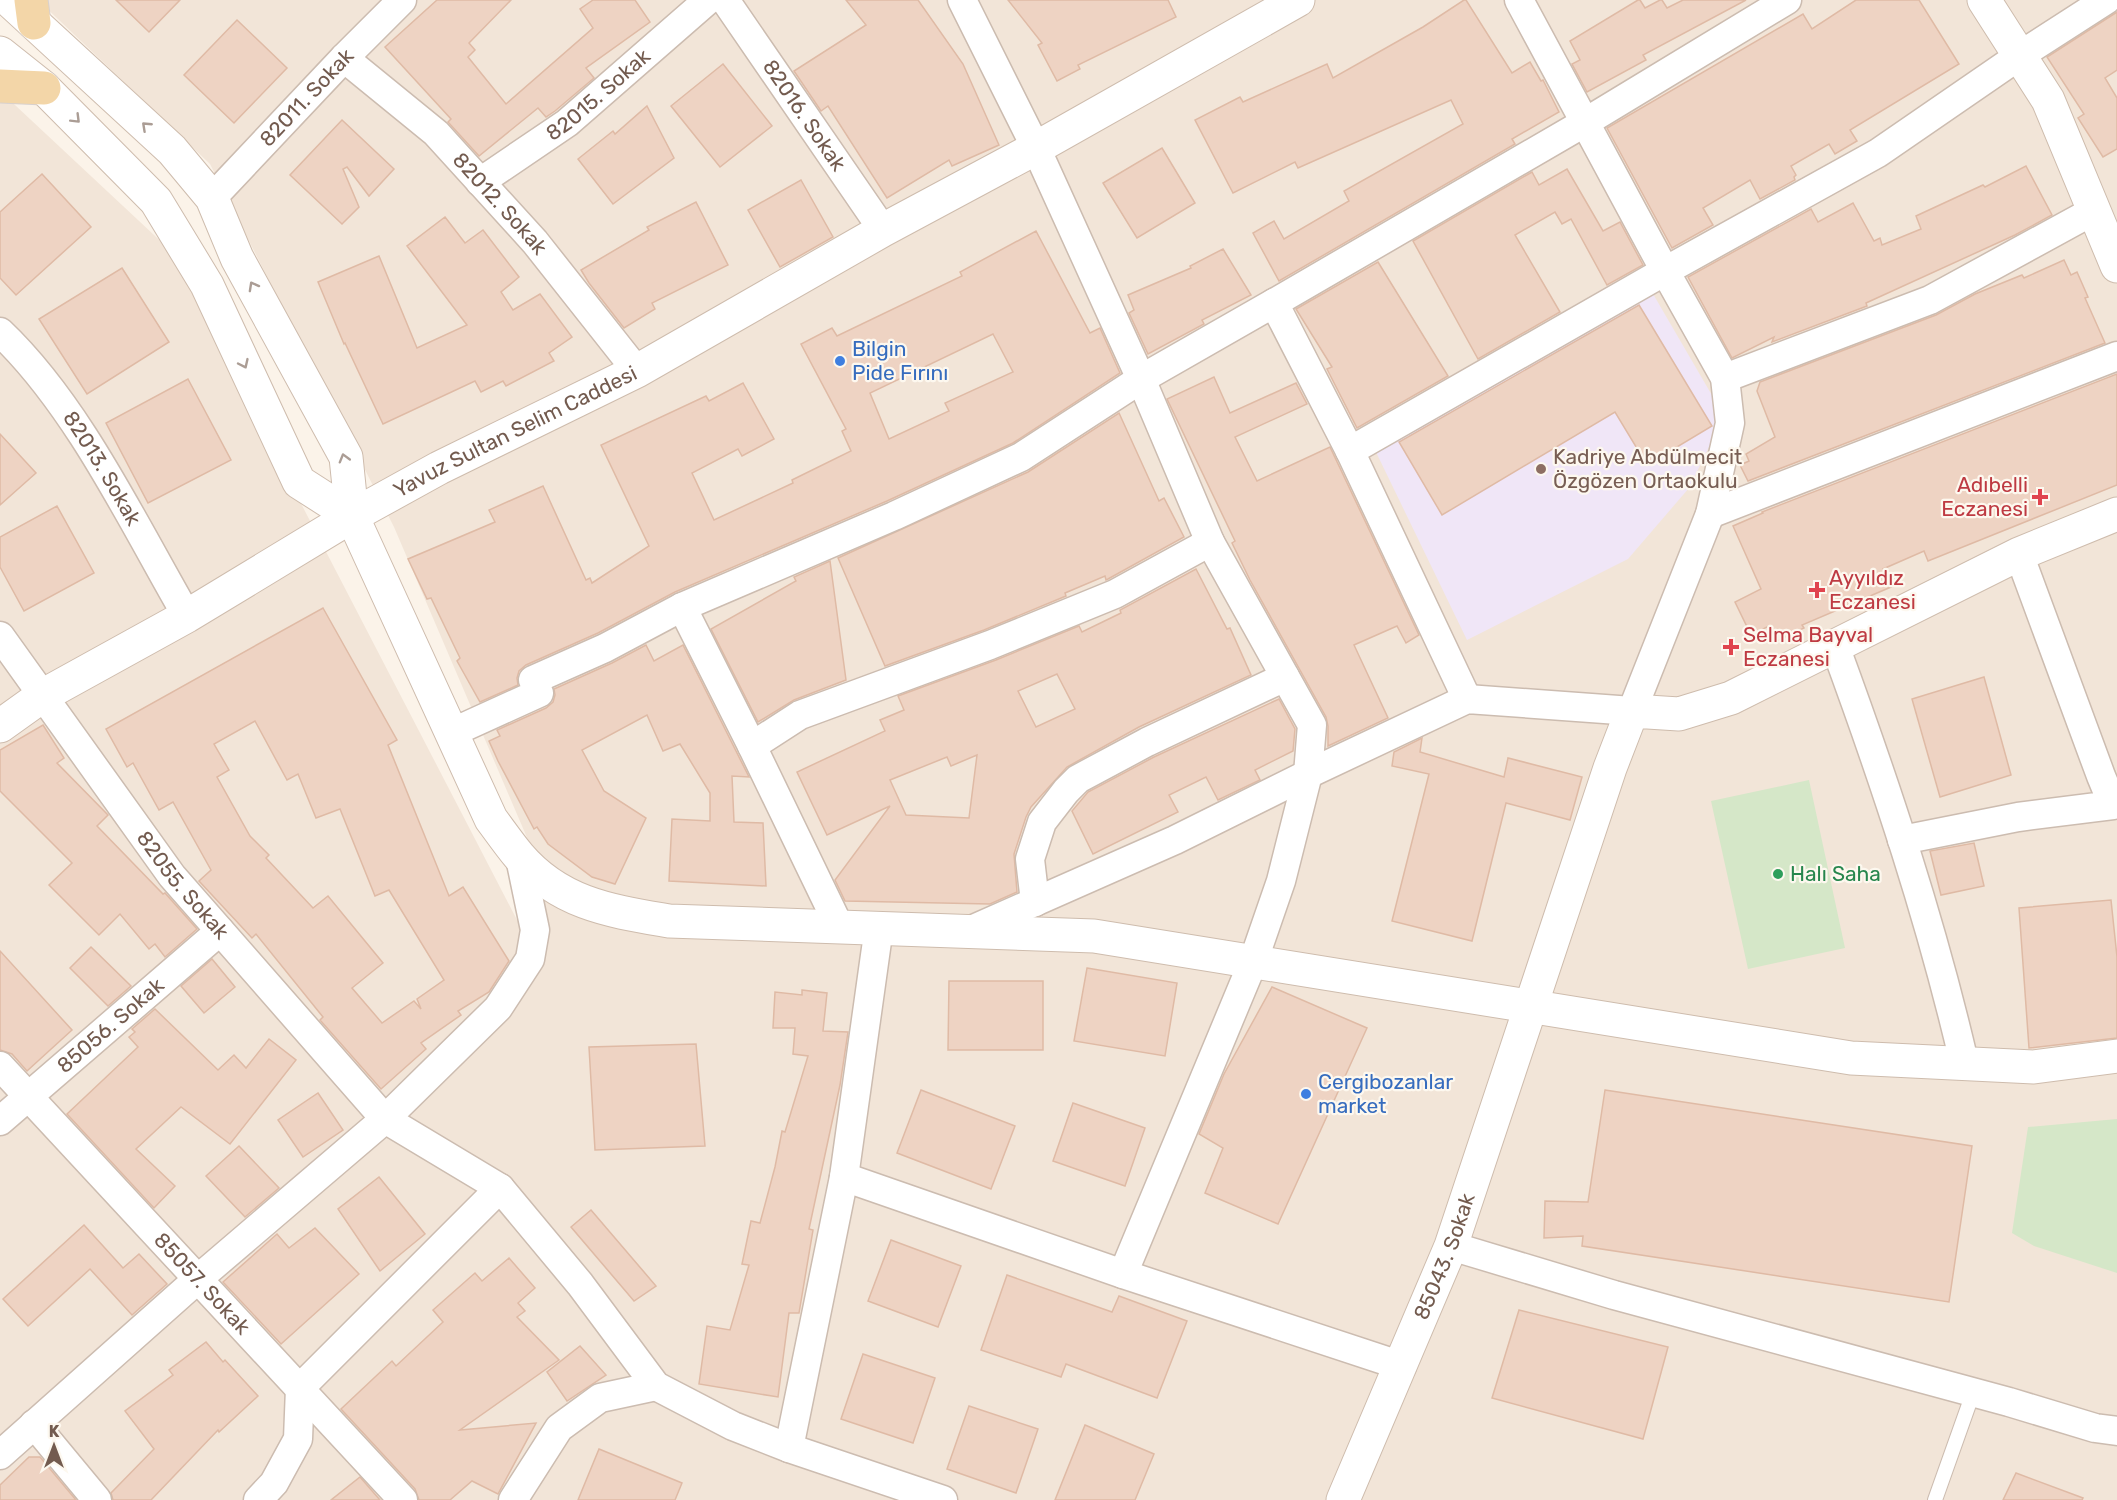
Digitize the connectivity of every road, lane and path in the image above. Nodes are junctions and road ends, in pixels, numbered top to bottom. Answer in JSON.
{"nodes":[{"id":1,"x":9,"y":0,"type":"edge"},
{"id":2,"x":402,"y":0,"type":"edge"},
{"id":3,"x":708,"y":0,"type":"edge"},
{"id":4,"x":725,"y":0,"type":"edge"},
{"id":5,"x":962,"y":0,"type":"edge"},
{"id":6,"x":1298,"y":0,"type":"edge"},
{"id":7,"x":1519,"y":0,"type":"edge"},
{"id":8,"x":1787,"y":0,"type":"edge"},
{"id":9,"x":1984,"y":0,"type":"edge"},
{"id":10,"x":2106,"y":0,"type":"edge"},
{"id":11,"x":32,"y":11,"type":"edge"},
{"id":12,"x":0,"y":53,"type":"edge"},
{"id":13,"x":2019,"y":56,"type":"junction"},
{"id":14,"x":344,"y":58,"type":"junction"},
{"id":15,"x":0,"y":86,"type":"edge"},
{"id":16,"x":44,"y":88,"type":"junction"},
{"id":17,"x":1584,"y":123,"type":"junction"},
{"id":18,"x":1035,"y":148,"type":"junction"},
{"id":19,"x":480,"y":182,"type":"junction"},
{"id":20,"x":212,"y":198,"type":"junction"},
{"id":21,"x":2095,"y":210,"type":"junction"},
{"id":22,"x":882,"y":230,"type":"junction"},
{"id":23,"x":2117,"y":266,"type":"edge"},
{"id":24,"x":1665,"y":272,"type":"junction"},
{"id":25,"x":1274,"y":303,"type":"junction"},
{"id":26,"x":0,"y":332,"type":"edge"},
{"id":27,"x":2117,"y":356,"type":"edge"},
{"id":28,"x":637,"y":371,"type":"junction"},
{"id":29,"x":1725,"y":378,"type":"junction"},
{"id":30,"x":1142,"y":379,"type":"junction"},
{"id":31,"x":1350,"y":451,"type":"junction"},
{"id":32,"x":1710,"y":514,"type":"junction"},
{"id":33,"x":2117,"y":514,"type":"edge"},
{"id":34,"x":351,"y":516,"type":"junction"},
{"id":35,"x":1210,"y":542,"type":"junction"},
{"id":36,"x":2019,"y":554,"type":"junction"},
{"id":37,"x":682,"y":607,"type":"junction"},
{"id":38,"x":187,"y":616,"type":"junction"},
{"id":39,"x":0,"y":636,"type":"edge"},
{"id":40,"x":1835,"y":646,"type":"junction"},
{"id":41,"x":1285,"y":676,"type":"junction"},
{"id":42,"x":42,"y":696,"type":"junction"},
{"id":43,"x":1467,"y":699,"type":"junction"},
{"id":44,"x":1632,"y":711,"type":"junction"},
{"id":45,"x":0,"y":726,"type":"edge"},
{"id":46,"x":451,"y":733,"type":"junction"},
{"id":47,"x":752,"y":746,"type":"junction"},
{"id":48,"x":1308,"y":774,"type":"junction"},
{"id":49,"x":1902,"y":840,"type":"junction"},
{"id":50,"x":520,"y":858,"type":"junction"},
{"id":51,"x":1035,"y":902,"type":"junction"},
{"id":52,"x":839,"y":926,"type":"junction"},
{"id":53,"x":879,"y":927,"type":"junction"},
{"id":54,"x":220,"y":931,"type":"junction"},
{"id":55,"x":969,"y":931,"type":"junction"},
{"id":56,"x":1253,"y":962,"type":"junction"},
{"id":57,"x":1532,"y":1007,"type":"junction"},
{"id":58,"x":2117,"y":1056,"type":"edge"},
{"id":59,"x":1964,"y":1062,"type":"junction"},
{"id":60,"x":0,"y":1066,"type":"edge"},
{"id":61,"x":28,"y":1097,"type":"junction"},
{"id":62,"x":385,"y":1119,"type":"junction"},
{"id":63,"x":0,"y":1120,"type":"edge"},
{"id":64,"x":844,"y":1177,"type":"junction"},
{"id":65,"x":500,"y":1188,"type":"junction"},
{"id":66,"x":1451,"y":1246,"type":"junction"},
{"id":67,"x":1124,"y":1274,"type":"junction"},
{"id":68,"x":199,"y":1278,"type":"junction"},
{"id":69,"x":1401,"y":1366,"type":"junction"},
{"id":70,"x":656,"y":1386,"type":"junction"},
{"id":71,"x":300,"y":1388,"type":"junction"},
{"id":72,"x":1973,"y":1393,"type":"junction"},
{"id":73,"x":34,"y":1424,"type":"junction"},
{"id":74,"x":2117,"y":1431,"type":"edge"},
{"id":75,"x":789,"y":1448,"type":"junction"},
{"id":76,"x":0,"y":1455,"type":"edge"},
{"id":77,"x":97,"y":1500,"type":"edge"},
{"id":78,"x":258,"y":1500,"type":"edge"},
{"id":79,"x":404,"y":1500,"type":"edge"},
{"id":80,"x":513,"y":1500,"type":"edge"},
{"id":81,"x":943,"y":1500,"type":"edge"},
{"id":82,"x":1343,"y":1500,"type":"edge"},
{"id":83,"x":1935,"y":1500,"type":"edge"}],
"edges":[{"from":1,"to":11,"type":"main road"},
{"from":2,"to":14,"type":"street","name":"82011. Sokak"},
{"from":3,"to":19,"type":"street","name":"82015. Sokak"},
{"from":4,"to":22,"type":"street","name":"82016. Sokak"},
{"from":5,"to":18,"type":"street"},
{"from":6,"to":18,"type":"main road","name":"Yavuz Sultan Selim Caddesi"},
{"from":7,"to":17,"type":"street"},
{"from":8,"to":17,"type":"street"},
{"from":9,"to":13,"type":"main road"},
{"from":10,"to":13,"type":"street"},
{"from":20,"to":11,"type":"main road","one_way":true},
{"from":12,"to":16,"type":"main road"},
{"from":13,"to":21,"type":"main road"},
{"from":13,"to":24,"type":"street"},
{"from":14,"to":19,"type":"street","name":"82012. Sokak"},
{"from":14,"to":20,"type":"street","name":"82011. Sokak"},
{"from":15,"to":16,"type":"main road"},
{"from":16,"to":34,"type":"main road","one_way":true},
{"from":17,"to":24,"type":"street"},
{"from":17,"to":25,"type":"street"},
{"from":18,"to":22,"type":"main road","name":"Yavuz Sultan Selim Caddesi"},
{"from":18,"to":30,"type":"street"},
{"from":19,"to":28,"type":"street","name":"82012. Sokak"},
{"from":34,"to":20,"type":"main road","one_way":true},
{"from":21,"to":23,"type":"main road"},
{"from":21,"to":29,"type":"street"},
{"from":22,"to":28,"type":"main road","name":"Yavuz Sultan Selim Caddesi"},
{"from":24,"to":29,"type":"street"},
{"from":24,"to":31,"type":"street"},
{"from":25,"to":30,"type":"street"},
{"from":25,"to":31,"type":"street"},
{"from":26,"to":38,"type":"street","name":"82013. Sokak"},
{"from":27,"to":32,"type":"street"},
{"from":28,"to":34,"type":"main road","name":"Yavuz Sultan Selim Caddesi"},
{"from":29,"to":32,"type":"street"},
{"from":30,"to":35,"type":"street"},
{"from":30,"to":37,"type":"street"},
{"from":31,"to":43,"type":"street"},
{"from":32,"to":44,"type":"street"},
{"from":33,"to":36,"type":"main road"},
{"from":34,"to":38,"type":"main road","name":"Yavuz Sultan Selim Caddesi"},
{"from":34,"to":46,"type":"main road"},
{"from":35,"to":41,"type":"street"},
{"from":35,"to":47,"type":"street"},
{"from":36,"to":40,"type":"main road"},
{"from":36,"to":49,"type":"street"},
{"from":37,"to":46,"type":"street"},
{"from":37,"to":47,"type":"street"},
{"from":38,"to":42,"type":"main road","name":"Yavuz Sultan Selim Caddesi"},
{"from":39,"to":42,"type":"street","name":"82055. Sokak"},
{"from":40,"to":44,"type":"main road"},
{"from":40,"to":49,"type":"street"},
{"from":41,"to":48,"type":"street"},
{"from":41,"to":51,"type":"street"},
{"from":42,"to":45,"type":"main road","name":"Yavuz Sultan Selim Caddesi"},
{"from":42,"to":54,"type":"street","name":"82055. Sokak"},
{"from":43,"to":44,"type":"street"},
{"from":43,"to":48,"type":"street"},
{"from":44,"to":57,"type":"main road","name":"85043. Sokak"},
{"from":46,"to":50,"type":"main road"},
{"from":47,"to":52,"type":"street"},
{"from":48,"to":51,"type":"street"},
{"from":48,"to":56,"type":"street"},
{"from":49,"to":59,"type":"street"},
{"from":50,"to":52,"type":"main road"},
{"from":50,"to":62,"type":"street"},
{"from":51,"to":55,"type":"street"},
{"from":52,"to":53,"type":"main road"},
{"from":53,"to":55,"type":"main road"},
{"from":53,"to":64,"type":"street"},
{"from":54,"to":61,"type":"street","name":"85056. Sokak"},
{"from":54,"to":62,"type":"street","name":"82055. Sokak"},
{"from":55,"to":56,"type":"main road"},
{"from":56,"to":57,"type":"main road"},
{"from":56,"to":67,"type":"street"},
{"from":57,"to":59,"type":"main road"},
{"from":57,"to":66,"type":"main road","name":"85043. Sokak"},
{"from":58,"to":59,"type":"main road"},
{"from":60,"to":61,"type":"street","name":"85057. Sokak"},
{"from":61,"to":63,"type":"street","name":"85056. Sokak"},
{"from":61,"to":68,"type":"street","name":"85057. Sokak"},
{"from":62,"to":65,"type":"street","name":"82055. Sokak"},
{"from":62,"to":68,"type":"street"},
{"from":64,"to":67,"type":"street"},
{"from":64,"to":75,"type":"street"},
{"from":65,"to":70,"type":"street","name":"82055. Sokak"},
{"from":65,"to":71,"type":"street"},
{"from":66,"to":69,"type":"main road","name":"85043. Sokak"},
{"from":66,"to":72,"type":"street"},
{"from":67,"to":69,"type":"street"},
{"from":68,"to":71,"type":"street","name":"85057. Sokak"},
{"from":68,"to":73,"type":"street"},
{"from":69,"to":82,"type":"main road","name":"85043. Sokak"},
{"from":70,"to":75,"type":"street"},
{"from":70,"to":80,"type":"street"},
{"from":71,"to":78,"type":"street"},
{"from":71,"to":79,"type":"street","name":"85057. Sokak"},
{"from":72,"to":74,"type":"street"},
{"from":72,"to":83,"type":"lane"},
{"from":73,"to":76,"type":"street"},
{"from":73,"to":77,"type":"street"},
{"from":75,"to":81,"type":"street"}]}
